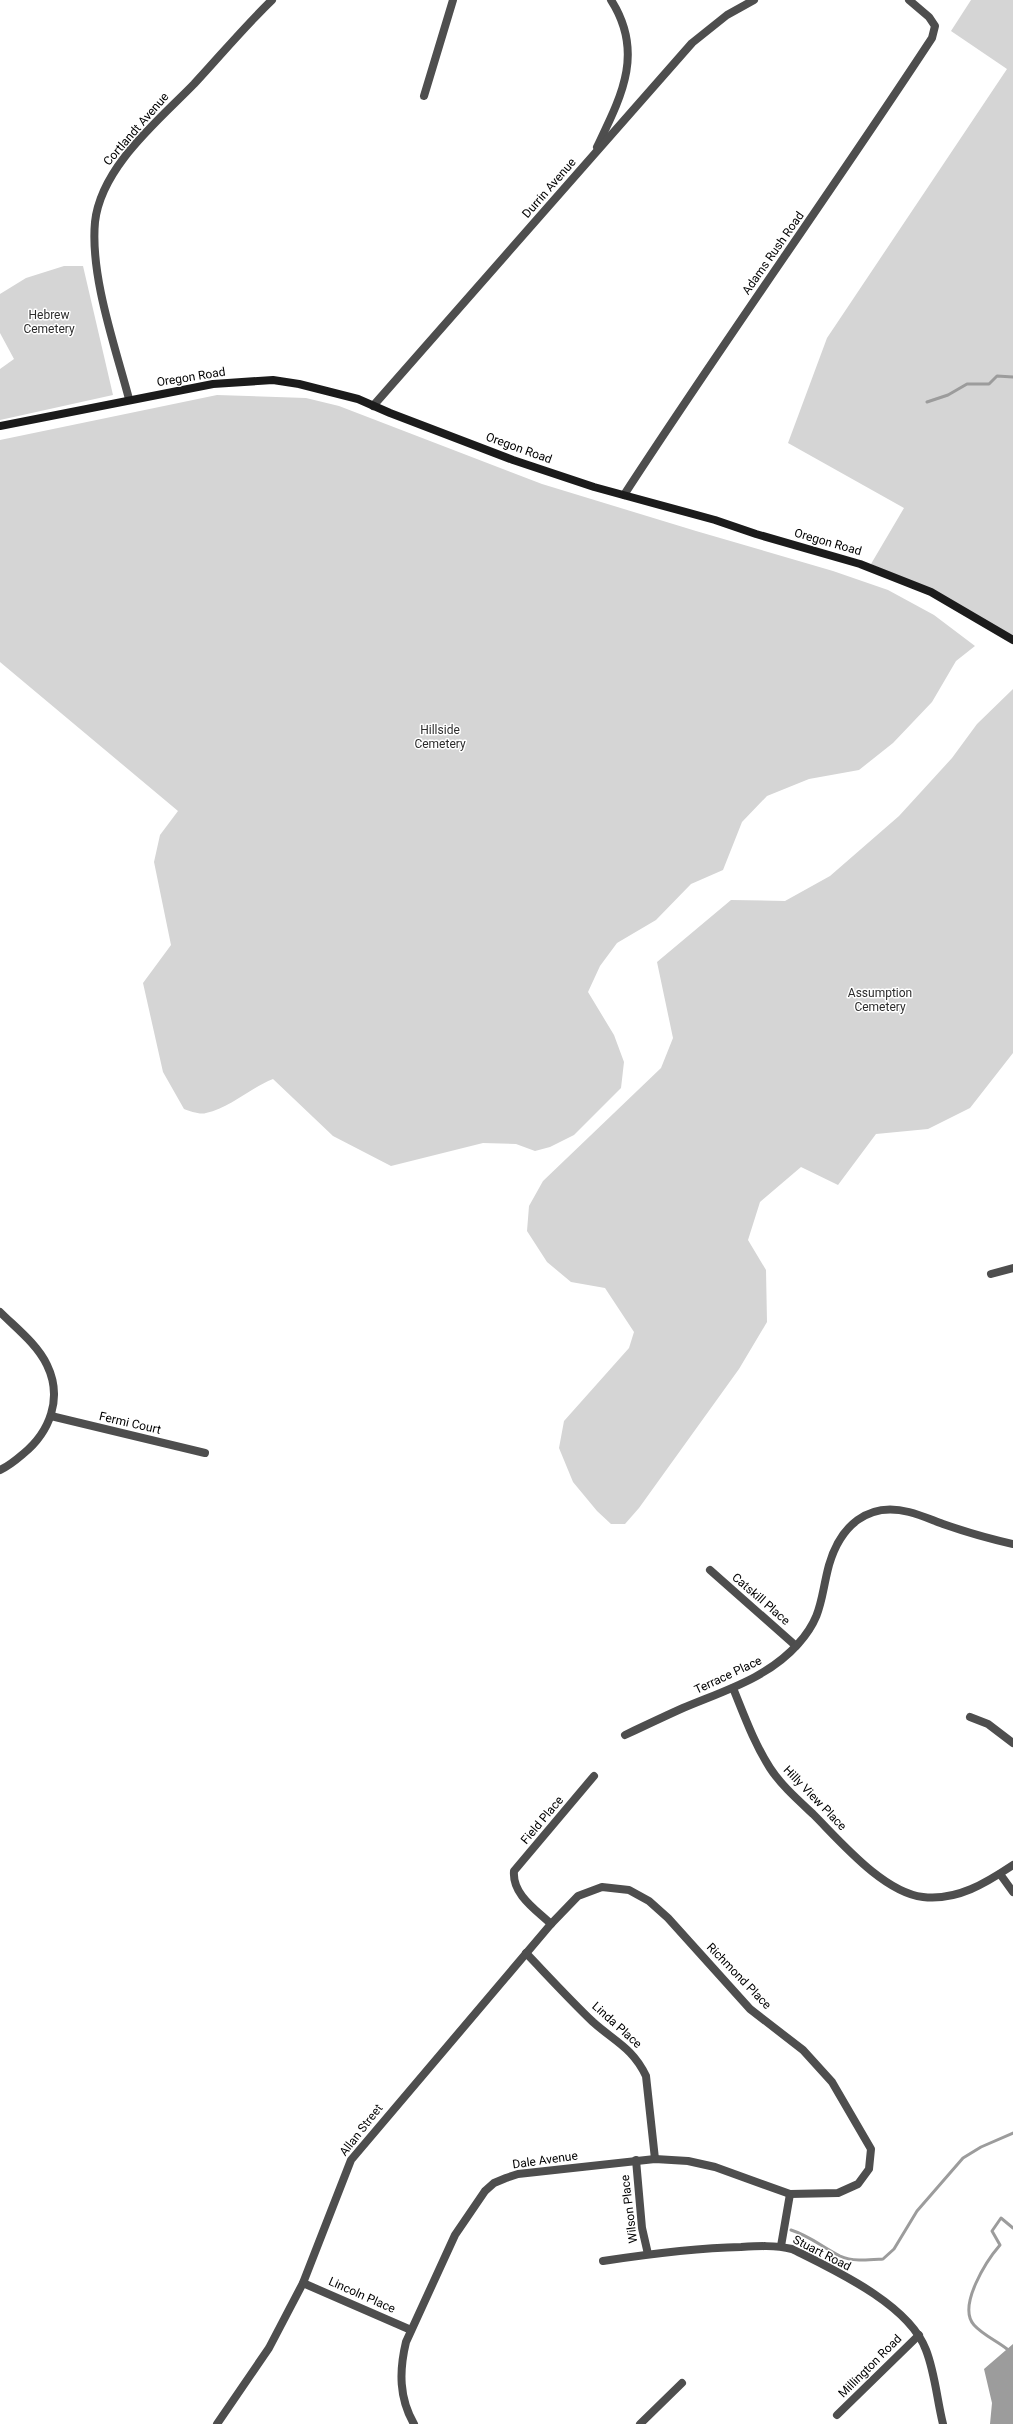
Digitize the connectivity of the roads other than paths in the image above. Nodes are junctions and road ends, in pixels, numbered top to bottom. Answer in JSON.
{"nodes":[{"id":1,"x":272,"y":0,"type":"edge"},
{"id":2,"x":453,"y":0,"type":"edge"},
{"id":3,"x":611,"y":0,"type":"edge"},
{"id":4,"x":754,"y":0,"type":"edge"},
{"id":5,"x":909,"y":0,"type":"edge"},
{"id":6,"x":424,"y":96,"type":"dead end"},
{"id":7,"x":594,"y":155,"type":"junction"},
{"id":8,"x":129,"y":399,"type":"junction"},
{"id":9,"x":373,"y":406,"type":"junction"},
{"id":10,"x":0,"y":426,"type":"edge"},
{"id":11,"x":624,"y":496,"type":"junction"},
{"id":12,"x":1013,"y":640,"type":"edge"},
{"id":13,"x":1013,"y":1268,"type":"edge"},
{"id":14,"x":991,"y":1274,"type":"dead end"},
{"id":15,"x":0,"y":1312,"type":"edge"},
{"id":16,"x":51,"y":1416,"type":"junction"},
{"id":17,"x":204,"y":1454,"type":"dead end"},
{"id":18,"x":0,"y":1470,"type":"edge"},
{"id":19,"x":1013,"y":1544,"type":"edge"},
{"id":20,"x":710,"y":1570,"type":"dead end"},
{"id":21,"x":796,"y":1646,"type":"junction"},
{"id":22,"x":733,"y":1688,"type":"junction"},
{"id":23,"x":970,"y":1717,"type":"dead end"},
{"id":24,"x":625,"y":1736,"type":"dead end"},
{"id":25,"x":1013,"y":1743,"type":"edge"},
{"id":26,"x":594,"y":1776,"type":"dead end"},
{"id":27,"x":1013,"y":1865,"type":"edge"},
{"id":28,"x":1000,"y":1874,"type":"junction"},
{"id":29,"x":1013,"y":1892,"type":"edge"},
{"id":30,"x":551,"y":1924,"type":"junction"},
{"id":31,"x":526,"y":1953,"type":"junction"},
{"id":32,"x":655,"y":2159,"type":"junction"},
{"id":33,"x":636,"y":2160,"type":"junction"},
{"id":34,"x":838,"y":2193,"type":"joint"},
{"id":35,"x":790,"y":2194,"type":"junction"},
{"id":36,"x":780,"y":2246,"type":"junction"},
{"id":37,"x":648,"y":2254,"type":"junction"},
{"id":38,"x":603,"y":2261,"type":"dead end"},
{"id":39,"x":303,"y":2283,"type":"junction"},
{"id":40,"x":411,"y":2330,"type":"junction"},
{"id":41,"x":918,"y":2335,"type":"junction"},
{"id":42,"x":682,"y":2383,"type":"dead end"},
{"id":43,"x":837,"y":2415,"type":"dead end"},
{"id":44,"x":217,"y":2424,"type":"edge"},
{"id":45,"x":414,"y":2424,"type":"edge"},
{"id":46,"x":640,"y":2424,"type":"edge"},
{"id":47,"x":943,"y":2424,"type":"edge"}],
"edges":[{"from":1,"to":8,"type":"street","name":"Cortlandt Avenue"},
{"from":2,"to":6,"type":"street"},
{"from":3,"to":7,"type":"street"},
{"from":4,"to":7,"type":"street","name":"Durrin Avenue"},
{"from":5,"to":11,"type":"street","name":"Adams Rush Road"},
{"from":7,"to":9,"type":"street","name":"Durrin Avenue"},
{"from":8,"to":9,"type":"street","name":"Oregon Road"},
{"from":8,"to":10,"type":"street","name":"Oregon Road"},
{"from":9,"to":11,"type":"street","name":"Oregon Road"},
{"from":11,"to":12,"type":"street","name":"Oregon Road"},
{"from":13,"to":14,"type":"street"},
{"from":15,"to":16,"type":"street"},
{"from":16,"to":17,"type":"street","name":"Fermi Court"},
{"from":16,"to":18,"type":"street"},
{"from":19,"to":21,"type":"street","name":"Terrace Place"},
{"from":20,"to":21,"type":"street","name":"Catskill Place"},
{"from":21,"to":22,"type":"street","name":"Terrace Place"},
{"from":22,"to":24,"type":"street","name":"Terrace Place"},
{"from":22,"to":28,"type":"street","name":"Hilly View Place"},
{"from":23,"to":25,"type":"street"},
{"from":26,"to":30,"type":"street","name":"Field Place"},
{"from":27,"to":28,"type":"street","name":"Hilly View Place"},
{"from":28,"to":29,"type":"street"},
{"from":30,"to":31,"type":"street","name":"Allan Street"},
{"from":30,"to":34,"type":"street","name":"Richmond Place"},
{"from":31,"to":32,"type":"street","name":"Linda Place"},
{"from":31,"to":39,"type":"street","name":"Allan Street"},
{"from":32,"to":33,"type":"street","name":"Dale Avenue"},
{"from":32,"to":35,"type":"street","name":"Dale Avenue"},
{"from":33,"to":37,"type":"street","name":"Wilson Place"},
{"from":33,"to":40,"type":"street","name":"Dale Avenue"},
{"from":34,"to":35,"type":"street","name":"Dale Avenue"},
{"from":35,"to":36,"type":"street"},
{"from":36,"to":37,"type":"street","name":"Stuart Road"},
{"from":36,"to":41,"type":"street","name":"Stuart Road"},
{"from":37,"to":38,"type":"street","name":"Stuart Road"},
{"from":39,"to":40,"type":"street","name":"Lincoln Place"},
{"from":39,"to":44,"type":"street","name":"Allan Street"},
{"from":40,"to":45,"type":"street","name":"Dale Avenue"},
{"from":41,"to":43,"type":"street","name":"Millington Road"},
{"from":41,"to":47,"type":"street","name":"Stuart Road"},
{"from":42,"to":46,"type":"street"}]}
